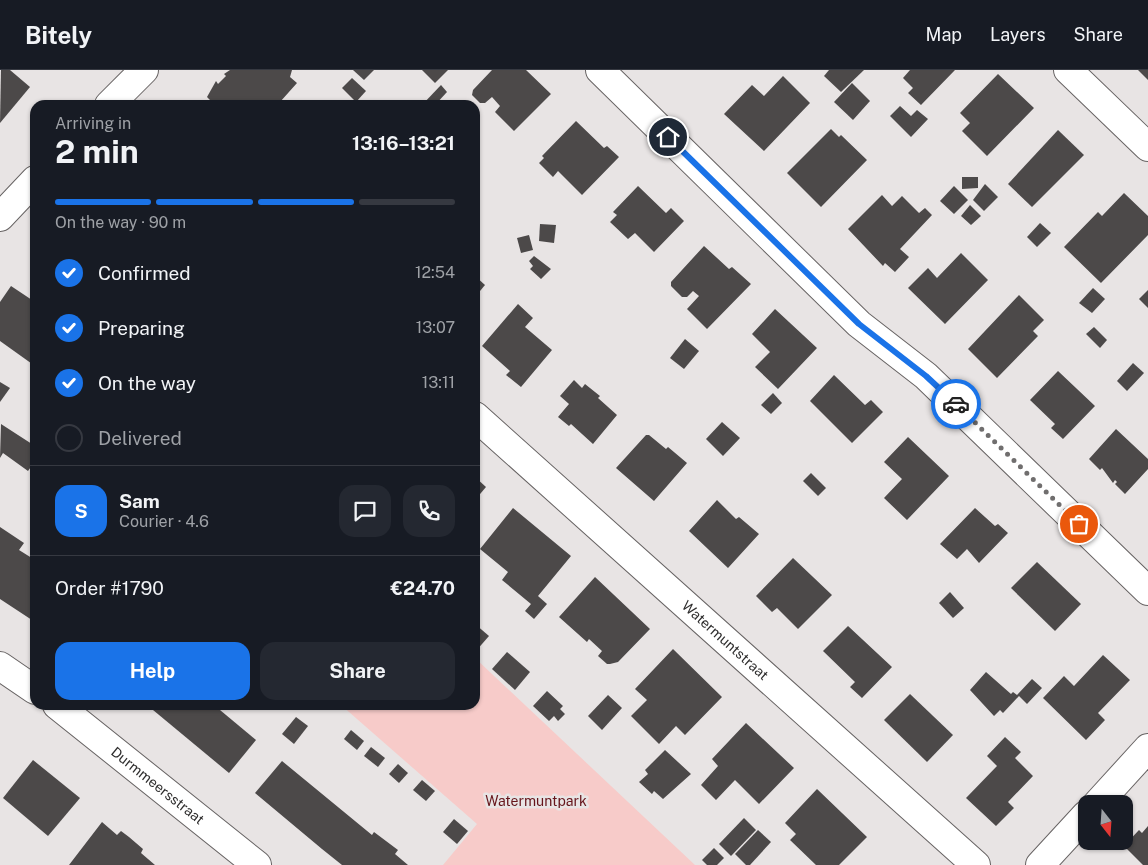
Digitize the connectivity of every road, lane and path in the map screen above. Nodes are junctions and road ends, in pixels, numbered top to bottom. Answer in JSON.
{"nodes":[{"id":1,"x":144,"y":70,"type":"edge"},
{"id":2,"x":600,"y":70,"type":"edge"},
{"id":3,"x":1068,"y":70,"type":"edge"},
{"id":4,"x":123,"y":100,"type":"edge"},
{"id":5,"x":1148,"y":147,"type":"edge"},
{"id":6,"x":30,"y":185,"type":"edge"},
{"id":7,"x":2,"y":211,"type":"edge"},
{"id":8,"x":480,"y":420,"type":"edge"},
{"id":9,"x":1148,"y":591,"type":"edge"},
{"id":10,"x":0,"y":666,"type":"edge"},
{"id":11,"x":30,"y":687,"type":"edge"},
{"id":12,"x":63,"y":710,"type":"edge"},
{"id":13,"x":1148,"y":748,"type":"edge"},
{"id":14,"x":1105,"y":795,"type":"edge"},
{"id":15,"x":1078,"y":824,"type":"edge"},
{"id":16,"x":257,"y":865,"type":"edge"},
{"id":17,"x":976,"y":865,"type":"edge"},
{"id":18,"x":1040,"y":865,"type":"edge"}],
"edges":[{"from":1,"to":4,"type":"street"},
{"from":2,"to":9,"type":"street"},
{"from":3,"to":5,"type":"street"},
{"from":6,"to":7,"type":"street"},
{"from":8,"to":17,"type":"street","name":"Watermuntstraat"},
{"from":10,"to":11,"type":"street"},
{"from":12,"to":16,"type":"street","name":"Durmmeersstraat"},
{"from":13,"to":14,"type":"street"},
{"from":15,"to":18,"type":"street"}]}
